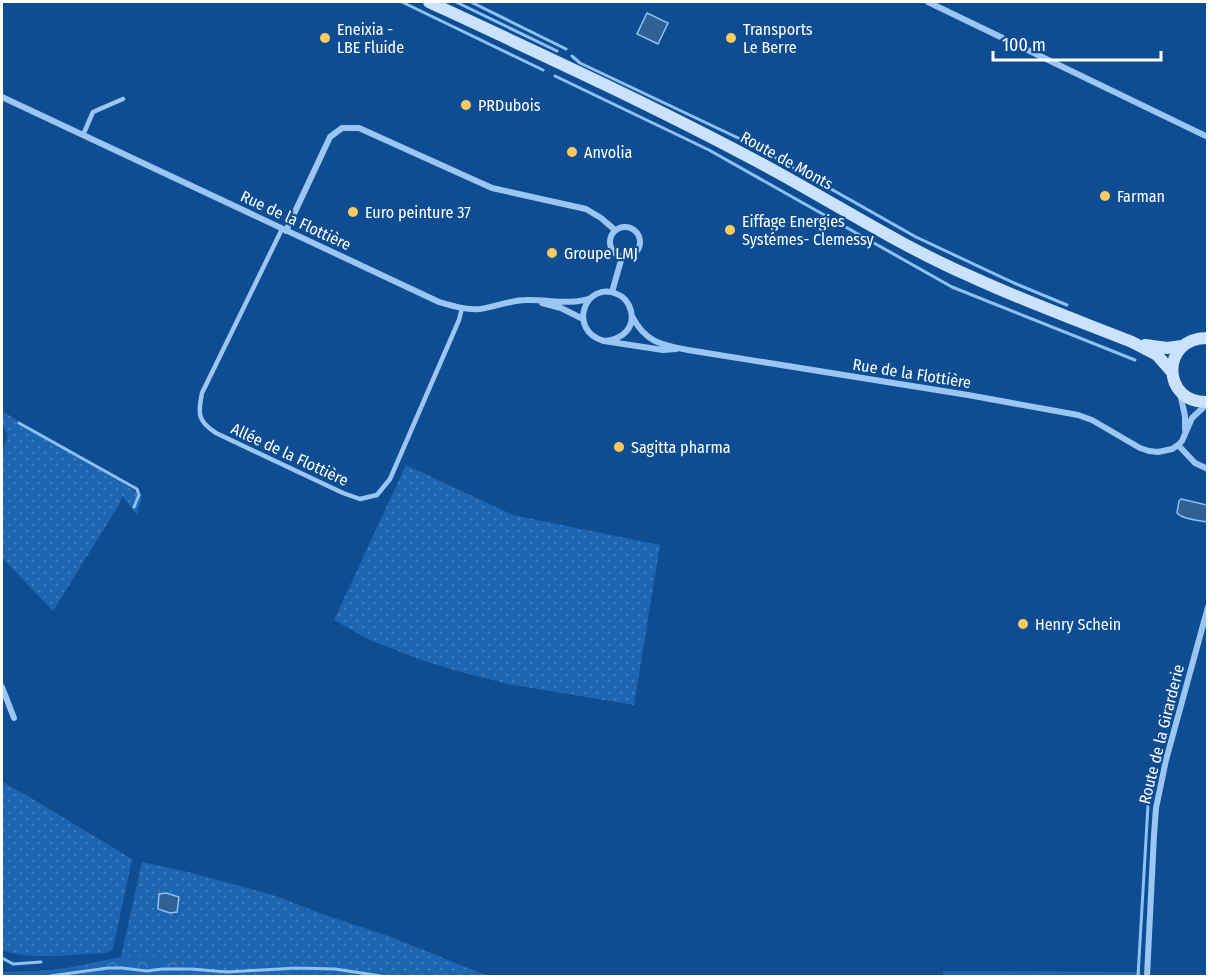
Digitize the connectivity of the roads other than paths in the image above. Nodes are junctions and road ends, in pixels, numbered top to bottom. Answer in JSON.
{"nodes":[{"id":1,"x":429,"y":2,"type":"edge"},
{"id":2,"x":928,"y":2,"type":"edge"},
{"id":3,"x":2,"y":97,"type":"edge"},
{"id":4,"x":123,"y":99,"type":"dead end"},
{"id":5,"x":83,"y":135,"type":"junction"},
{"id":6,"x":1208,"y":137,"type":"edge"},
{"id":7,"x":284,"y":230,"type":"junction"},
{"id":8,"x":615,"y":230,"type":"junction"},
{"id":9,"x":622,"y":257,"type":"junction"},
{"id":10,"x":612,"y":292,"type":"junction"},
{"id":11,"x":591,"y":298,"type":"junction"},
{"id":12,"x":524,"y":300,"type":"junction"},
{"id":13,"x":462,"y":308,"type":"junction"},
{"id":14,"x":632,"y":316,"type":"junction"},
{"id":15,"x":583,"y":319,"type":"junction"},
{"id":16,"x":1206,"y":336,"type":"edge"},
{"id":17,"x":604,"y":341,"type":"junction"},
{"id":18,"x":1132,"y":342,"type":"junction"},
{"id":19,"x":1182,"y":346,"type":"junction"},
{"id":20,"x":680,"y":348,"type":"junction"},
{"id":21,"x":1172,"y":372,"type":"junction"},
{"id":22,"x":1180,"y":391,"type":"junction"},
{"id":23,"x":1208,"y":402,"type":"edge"},
{"id":24,"x":1185,"y":434,"type":"junction"},
{"id":25,"x":1178,"y":445,"type":"junction"},
{"id":26,"x":1208,"y":469,"type":"edge"},
{"id":27,"x":1208,"y":607,"type":"edge"},
{"id":28,"x":2,"y":687,"type":"edge"},
{"id":29,"x":14,"y":718,"type":"dead end"},
{"id":30,"x":1148,"y":976,"type":"edge"}],
"edges":[{"from":1,"to":18,"type":"main road","name":"Route de Monts"},
{"from":2,"to":6,"type":"street"},
{"from":3,"to":5,"type":"street","name":"Rue de la Flottière"},
{"from":4,"to":5,"type":"lane"},
{"from":5,"to":7,"type":"street","name":"Rue de la Flottière"},
{"from":7,"to":8,"type":"street"},
{"from":7,"to":13,"type":"street","name":"Rue de la Flottière"},
{"from":7,"to":13,"type":"lane","name":"Allée de la Flottière"},
{"from":8,"to":9,"type":"street"},
{"from":8,"to":9,"type":"street"},
{"from":9,"to":10,"type":"street"},
{"from":10,"to":11,"type":"street"},
{"from":10,"to":14,"type":"street"},
{"from":11,"to":12,"type":"street","name":"Rue de la Flottière"},
{"from":11,"to":15,"type":"street"},
{"from":12,"to":13,"type":"street","name":"Rue de la Flottière"},
{"from":12,"to":15,"type":"street"},
{"from":14,"to":17,"type":"street"},
{"from":14,"to":20,"type":"street","name":"Rue de la Flottière"},
{"from":15,"to":17,"type":"street"},
{"from":16,"to":19,"type":"main road"},
{"from":17,"to":20,"type":"street"},
{"from":18,"to":19,"type":"main road","name":"Route de Monts"},
{"from":18,"to":21,"type":"main road","name":"Route de Monts"},
{"from":19,"to":21,"type":"main road"},
{"from":20,"to":25,"type":"street","name":"Rue de la Flottière"},
{"from":21,"to":22,"type":"main road"},
{"from":22,"to":23,"type":"main road"},
{"from":22,"to":24,"type":"street"},
{"from":23,"to":24,"type":"street"},
{"from":24,"to":25,"type":"street"},
{"from":25,"to":26,"type":"street"},
{"from":27,"to":30,"type":"street","name":"Route de la Girarderie"},
{"from":28,"to":29,"type":"street"}]}
